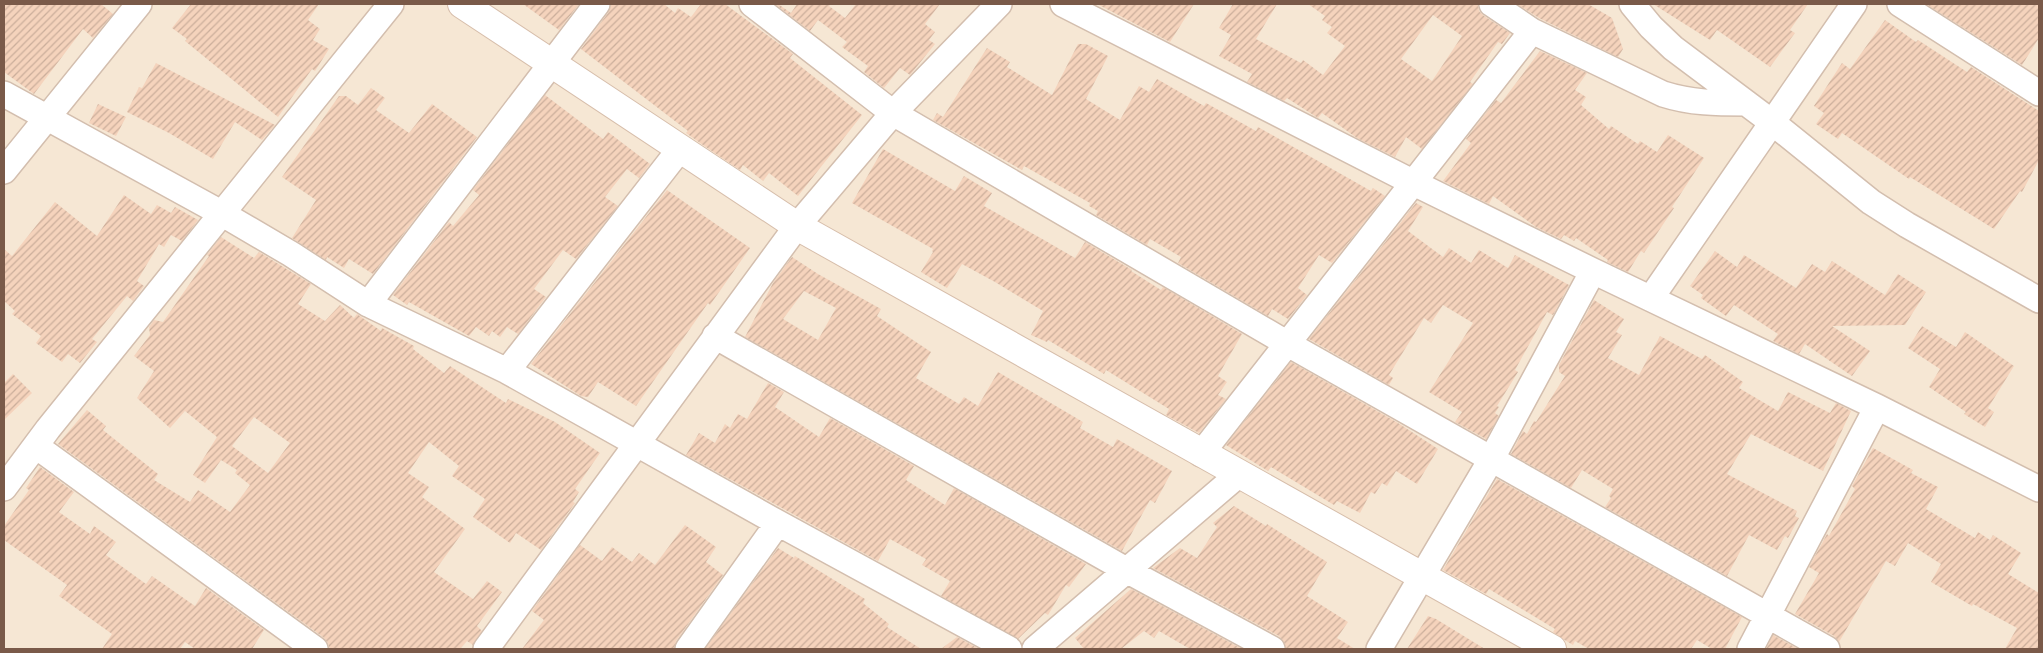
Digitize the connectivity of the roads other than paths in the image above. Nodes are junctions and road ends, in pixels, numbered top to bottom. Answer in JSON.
{"nodes":[{"id":1,"x":139,"y":4,"type":"edge"},
{"id":2,"x":391,"y":4,"type":"edge"},
{"id":3,"x":462,"y":4,"type":"edge"},
{"id":4,"x":597,"y":4,"type":"edge"},
{"id":5,"x":752,"y":4,"type":"edge"},
{"id":6,"x":999,"y":4,"type":"edge"},
{"id":7,"x":1063,"y":4,"type":"edge"},
{"id":8,"x":1492,"y":4,"type":"edge"},
{"id":9,"x":1632,"y":4,"type":"edge"},
{"id":10,"x":1900,"y":4,"type":"edge"},
{"id":11,"x":1848,"y":5,"type":"edge"},
{"id":12,"x":1527,"y":21,"type":"edge"},
{"id":13,"x":551,"y":63,"type":"junction"},
{"id":14,"x":2039,"y":93,"type":"edge"},
{"id":15,"x":4,"y":94,"type":"edge"},
{"id":16,"x":1746,"y":103,"type":"junction"},
{"id":17,"x":893,"y":112,"type":"junction"},
{"id":18,"x":47,"y":118,"type":"junction"},
{"id":19,"x":1772,"y":122,"type":"junction"},
{"id":20,"x":680,"y":148,"type":"junction"},
{"id":21,"x":4,"y":172,"type":"edge"},
{"id":22,"x":1414,"y":183,"type":"junction"},
{"id":23,"x":221,"y":213,"type":"junction"},
{"id":24,"x":797,"y":226,"type":"junction"},
{"id":25,"x":1593,"y":272,"type":"junction"},
{"id":26,"x":1650,"y":298,"type":"junction"},
{"id":27,"x":2039,"y":300,"type":"edge"},
{"id":28,"x":368,"y":304,"type":"junction"},
{"id":29,"x":715,"y":336,"type":"junction"},
{"id":30,"x":1288,"y":344,"type":"junction"},
{"id":31,"x":507,"y":371,"type":"junction"},
{"id":32,"x":1877,"y":407,"type":"junction"},
{"id":33,"x":637,"y":443,"type":"junction"},
{"id":34,"x":36,"y":446,"type":"junction"},
{"id":35,"x":1201,"y":454,"type":"junction"},
{"id":36,"x":1492,"y":458,"type":"junction"},
{"id":37,"x":8,"y":472,"type":"edge"},
{"id":38,"x":1238,"y":474,"type":"junction"},
{"id":39,"x":2039,"y":490,"type":"edge"},
{"id":40,"x":778,"y":523,"type":"junction"},
{"id":41,"x":1128,"y":570,"type":"junction"},
{"id":42,"x":1421,"y":577,"type":"junction"},
{"id":43,"x":1768,"y":616,"type":"junction"},
{"id":44,"x":315,"y":649,"type":"edge"},
{"id":45,"x":486,"y":649,"type":"edge"},
{"id":46,"x":688,"y":649,"type":"edge"},
{"id":47,"x":1009,"y":649,"type":"edge"},
{"id":48,"x":1035,"y":649,"type":"edge"},
{"id":49,"x":1272,"y":649,"type":"edge"},
{"id":50,"x":1379,"y":649,"type":"edge"},
{"id":51,"x":1552,"y":649,"type":"edge"},
{"id":52,"x":1750,"y":649,"type":"edge"},
{"id":53,"x":1827,"y":649,"type":"edge"}],
"edges":[{"from":1,"to":18,"type":"street"},
{"from":2,"to":23,"type":"street"},
{"from":3,"to":13,"type":"street"},
{"from":4,"to":13,"type":"street"},
{"from":5,"to":17,"type":"street"},
{"from":6,"to":17,"type":"street"},
{"from":7,"to":22,"type":"street"},
{"from":8,"to":12,"type":"street"},
{"from":9,"to":16,"type":"street"},
{"from":10,"to":14,"type":"street"},
{"from":11,"to":19,"type":"street"},
{"from":12,"to":16,"type":"street"},
{"from":12,"to":22,"type":"street"},
{"from":13,"to":20,"type":"street"},
{"from":13,"to":28,"type":"street"},
{"from":15,"to":18,"type":"street"},
{"from":16,"to":19,"type":"street"},
{"from":17,"to":24,"type":"street"},
{"from":17,"to":30,"type":"street"},
{"from":18,"to":21,"type":"street"},
{"from":18,"to":23,"type":"street"},
{"from":19,"to":26,"type":"street"},
{"from":19,"to":27,"type":"street"},
{"from":20,"to":24,"type":"street"},
{"from":20,"to":31,"type":"street"},
{"from":22,"to":25,"type":"street"},
{"from":22,"to":30,"type":"street"},
{"from":23,"to":28,"type":"street"},
{"from":23,"to":34,"type":"street"},
{"from":24,"to":29,"type":"street"},
{"from":24,"to":35,"type":"street"},
{"from":25,"to":26,"type":"street"},
{"from":25,"to":36,"type":"street"},
{"from":26,"to":32,"type":"street"},
{"from":28,"to":31,"type":"street"},
{"from":29,"to":33,"type":"street"},
{"from":29,"to":41,"type":"street"},
{"from":30,"to":35,"type":"street"},
{"from":30,"to":36,"type":"street"},
{"from":31,"to":33,"type":"street"},
{"from":32,"to":39,"type":"street"},
{"from":32,"to":43,"type":"street"},
{"from":33,"to":40,"type":"street"},
{"from":33,"to":45,"type":"street"},
{"from":34,"to":37,"type":"street"},
{"from":34,"to":44,"type":"street"},
{"from":35,"to":38,"type":"street"},
{"from":36,"to":42,"type":"street"},
{"from":36,"to":43,"type":"street"},
{"from":38,"to":41,"type":"street"},
{"from":38,"to":42,"type":"street"},
{"from":40,"to":46,"type":"street"},
{"from":40,"to":47,"type":"street"},
{"from":41,"to":48,"type":"street"},
{"from":41,"to":49,"type":"street"},
{"from":42,"to":50,"type":"street"},
{"from":42,"to":51,"type":"street"},
{"from":43,"to":52,"type":"street"},
{"from":43,"to":53,"type":"street"}]}
